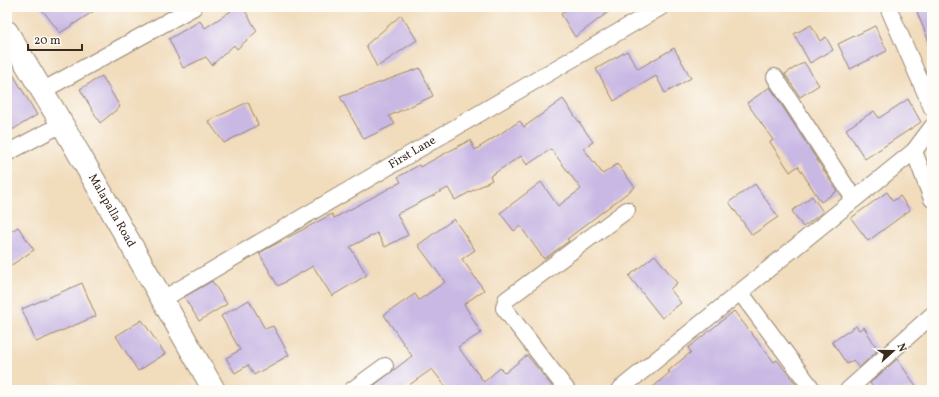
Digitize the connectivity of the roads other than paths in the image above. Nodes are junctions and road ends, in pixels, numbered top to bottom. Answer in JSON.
{"nodes":[{"id":1,"x":194,"y":7,"type":"edge"},
{"id":2,"x":659,"y":7,"type":"edge"},
{"id":3,"x":888,"y":7,"type":"edge"},
{"id":4,"x":7,"y":32,"type":"edge"},
{"id":5,"x":775,"y":77,"type":"dead end"},
{"id":6,"x":42,"y":91,"type":"junction"},
{"id":7,"x":932,"y":108,"type":"edge"},
{"id":8,"x":62,"y":124,"type":"junction"},
{"id":9,"x":932,"y":127,"type":"edge"},
{"id":10,"x":914,"y":151,"type":"junction"},
{"id":11,"x":7,"y":153,"type":"edge"},
{"id":12,"x":854,"y":199,"type":"junction"},
{"id":13,"x":932,"y":199,"type":"edge"},
{"id":14,"x":628,"y":210,"type":"dead end"},
{"id":15,"x":740,"y":292,"type":"junction"},
{"id":16,"x":163,"y":299,"type":"junction"},
{"id":17,"x":932,"y":315,"type":"edge"},
{"id":18,"x":385,"y":366,"type":"dead end"},
{"id":19,"x":214,"y":390,"type":"edge"},
{"id":20,"x":352,"y":390,"type":"edge"},
{"id":21,"x":567,"y":390,"type":"edge"},
{"id":22,"x":619,"y":390,"type":"edge"},
{"id":23,"x":812,"y":390,"type":"edge"},
{"id":24,"x":848,"y":390,"type":"edge"}],
"edges":[{"from":1,"to":6,"type":"street"},
{"from":2,"to":16,"type":"street","name":"First Lane"},
{"from":3,"to":7,"type":"street"},
{"from":4,"to":6,"type":"street","name":"Malapalla Road"},
{"from":5,"to":12,"type":"street"},
{"from":6,"to":8,"type":"street","name":"Malapalla Road"},
{"from":8,"to":11,"type":"street"},
{"from":8,"to":16,"type":"street","name":"Malapalla Road"},
{"from":9,"to":10,"type":"street"},
{"from":10,"to":12,"type":"street"},
{"from":10,"to":13,"type":"street"},
{"from":12,"to":15,"type":"street"},
{"from":14,"to":21,"type":"street"},
{"from":15,"to":22,"type":"street"},
{"from":15,"to":23,"type":"street"},
{"from":16,"to":19,"type":"street","name":"Malapalla Road"},
{"from":17,"to":24,"type":"street"},
{"from":18,"to":20,"type":"street"}]}
